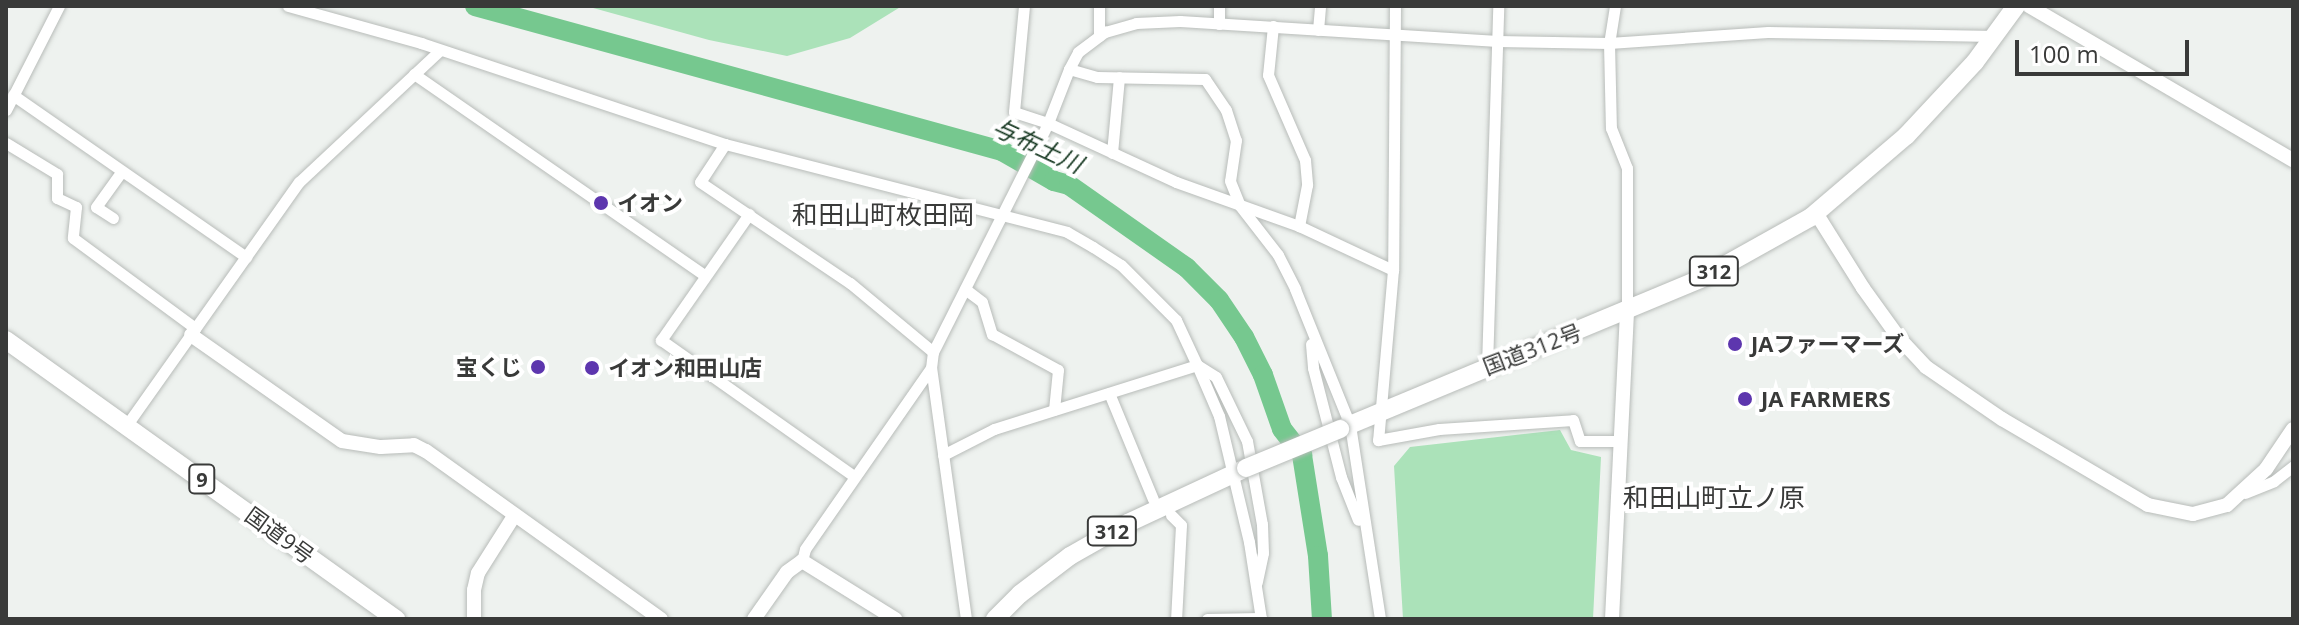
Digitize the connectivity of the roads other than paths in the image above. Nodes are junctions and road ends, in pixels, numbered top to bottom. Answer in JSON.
{"nodes":[{"id":1,"x":59,"y":6,"type":"edge"},
{"id":2,"x":288,"y":6,"type":"edge"},
{"id":3,"x":1024,"y":6,"type":"edge"},
{"id":4,"x":1099,"y":6,"type":"edge"},
{"id":5,"x":1219,"y":6,"type":"edge"},
{"id":6,"x":1320,"y":6,"type":"edge"},
{"id":7,"x":1395,"y":6,"type":"edge"},
{"id":8,"x":1498,"y":6,"type":"edge"},
{"id":9,"x":1615,"y":6,"type":"edge"},
{"id":10,"x":2016,"y":6,"type":"edge"},
{"id":11,"x":2029,"y":6,"type":"edge"},
{"id":12,"x":1219,"y":24,"type":"junction"},
{"id":13,"x":1273,"y":26,"type":"junction"},
{"id":14,"x":1318,"y":30,"type":"junction"},
{"id":15,"x":1392,"y":35,"type":"junction"},
{"id":16,"x":1099,"y":36,"type":"junction"},
{"id":17,"x":1995,"y":36,"type":"junction"},
{"id":18,"x":1497,"y":41,"type":"junction"},
{"id":19,"x":1609,"y":43,"type":"junction"},
{"id":20,"x":438,"y":52,"type":"junction"},
{"id":21,"x":1069,"y":69,"type":"junction"},
{"id":22,"x":414,"y":74,"type":"junction"},
{"id":23,"x":1119,"y":77,"type":"junction"},
{"id":24,"x":13,"y":95,"type":"junction"},
{"id":25,"x":6,"y":110,"type":"edge"},
{"id":26,"x":1048,"y":123,"type":"junction"},
{"id":27,"x":6,"y":143,"type":"edge"},
{"id":28,"x":725,"y":144,"type":"junction"},
{"id":29,"x":1112,"y":153,"type":"junction"},
{"id":30,"x":2293,"y":160,"type":"edge"},
{"id":31,"x":122,"y":171,"type":"junction"},
{"id":32,"x":1240,"y":206,"type":"junction"},
{"id":33,"x":1003,"y":213,"type":"junction"},
{"id":34,"x":1816,"y":213,"type":"junction"},
{"id":35,"x":749,"y":214,"type":"junction"},
{"id":36,"x":113,"y":218,"type":"dead end"},
{"id":37,"x":1299,"y":226,"type":"junction"},
{"id":38,"x":246,"y":257,"type":"junction"},
{"id":39,"x":1393,"y":270,"type":"junction"},
{"id":40,"x":704,"y":275,"type":"junction"},
{"id":41,"x":965,"y":289,"type":"junction"},
{"id":42,"x":1627,"y":311,"type":"junction"},
{"id":43,"x":193,"y":331,"type":"junction"},
{"id":44,"x":1311,"y":333,"type":"junction"},
{"id":45,"x":6,"y":340,"type":"edge"},
{"id":46,"x":933,"y":352,"type":"junction"},
{"id":47,"x":1197,"y":365,"type":"junction"},
{"id":48,"x":1487,"y":366,"type":"junction"},
{"id":49,"x":931,"y":368,"type":"junction"},
{"id":50,"x":1109,"y":393,"type":"junction"},
{"id":51,"x":1054,"y":410,"type":"junction"},
{"id":52,"x":1380,"y":412,"type":"junction"},
{"id":53,"x":126,"y":426,"type":"junction"},
{"id":54,"x":1345,"y":427,"type":"junction"},
{"id":55,"x":2293,"y":429,"type":"edge"},
{"id":56,"x":1621,"y":441,"type":"junction"},
{"id":57,"x":943,"y":455,"type":"junction"},
{"id":58,"x":2293,"y":466,"type":"edge"},
{"id":59,"x":1239,"y":472,"type":"junction"},
{"id":60,"x":854,"y":476,"type":"junction"},
{"id":61,"x":2245,"y":493,"type":"junction"},
{"id":62,"x":1153,"y":499,"type":"dead end"},
{"id":63,"x":1171,"y":515,"type":"dead end"},
{"id":64,"x":514,"y":516,"type":"junction"},
{"id":65,"x":1368,"y":547,"type":"junction"},
{"id":66,"x":802,"y":561,"type":"junction"},
{"id":67,"x":1256,"y":588,"type":"junction"},
{"id":68,"x":1261,"y":618,"type":"edge"},
{"id":69,"x":396,"y":619,"type":"edge"},
{"id":70,"x":474,"y":619,"type":"edge"},
{"id":71,"x":661,"y":619,"type":"edge"},
{"id":72,"x":754,"y":619,"type":"edge"},
{"id":73,"x":895,"y":619,"type":"edge"},
{"id":74,"x":966,"y":619,"type":"edge"},
{"id":75,"x":995,"y":619,"type":"edge"},
{"id":76,"x":1176,"y":619,"type":"edge"},
{"id":77,"x":1207,"y":619,"type":"edge"},
{"id":78,"x":1380,"y":619,"type":"edge"},
{"id":79,"x":1612,"y":619,"type":"edge"}],
"edges":[{"from":1,"to":24,"type":"street"},
{"from":2,"to":20,"type":"street"},
{"from":3,"to":26,"type":"street"},
{"from":4,"to":16,"type":"street"},
{"from":5,"to":12,"type":"street"},
{"from":6,"to":14,"type":"street"},
{"from":7,"to":15,"type":"street"},
{"from":8,"to":18,"type":"street"},
{"from":9,"to":19,"type":"street"},
{"from":10,"to":17,"type":"highway","name":"国道312号","number":"312"},
{"from":11,"to":30,"type":"street"},
{"from":12,"to":13,"type":"street"},
{"from":12,"to":16,"type":"street"},
{"from":13,"to":14,"type":"street"},
{"from":13,"to":37,"type":"street"},
{"from":14,"to":15,"type":"street"},
{"from":15,"to":18,"type":"street"},
{"from":15,"to":39,"type":"street"},
{"from":16,"to":21,"type":"street"},
{"from":17,"to":19,"type":"street"},
{"from":17,"to":34,"type":"highway","name":"国道312号","number":"312"},
{"from":18,"to":19,"type":"street"},
{"from":18,"to":48,"type":"street"},
{"from":19,"to":42,"type":"street"},
{"from":20,"to":22,"type":"street"},
{"from":20,"to":28,"type":"street"},
{"from":21,"to":23,"type":"street"},
{"from":21,"to":26,"type":"street"},
{"from":22,"to":38,"type":"street"},
{"from":22,"to":40,"type":"street"},
{"from":23,"to":29,"type":"street"},
{"from":23,"to":32,"type":"street"},
{"from":24,"to":25,"type":"street"},
{"from":24,"to":31,"type":"street"},
{"from":26,"to":29,"type":"street"},
{"from":26,"to":33,"type":"street"},
{"from":27,"to":43,"type":"street"},
{"from":28,"to":33,"type":"street"},
{"from":28,"to":35,"type":"street"},
{"from":29,"to":32,"type":"street"},
{"from":31,"to":36,"type":"street"},
{"from":31,"to":38,"type":"street"},
{"from":32,"to":37,"type":"street"},
{"from":32,"to":44,"type":"street"},
{"from":33,"to":41,"type":"street"},
{"from":33,"to":47,"type":"street"},
{"from":34,"to":42,"type":"highway","name":"国道312号","number":"312"},
{"from":34,"to":61,"type":"street"},
{"from":35,"to":40,"type":"street"},
{"from":35,"to":46,"type":"street"},
{"from":37,"to":39,"type":"street"},
{"from":38,"to":43,"type":"street"},
{"from":39,"to":52,"type":"street"},
{"from":40,"to":60,"type":"street"},
{"from":41,"to":46,"type":"street"},
{"from":41,"to":51,"type":"street"},
{"from":42,"to":48,"type":"highway","name":"国道312号","number":"312"},
{"from":42,"to":56,"type":"street"},
{"from":43,"to":53,"type":"street"},
{"from":43,"to":64,"type":"street"},
{"from":44,"to":54,"type":"street"},
{"from":44,"to":65,"type":"street"},
{"from":45,"to":53,"type":"highway","name":"国道9号","number":"9"},
{"from":46,"to":49,"type":"street"},
{"from":47,"to":50,"type":"street"},
{"from":47,"to":59,"type":"street"},
{"from":47,"to":67,"type":"street"},
{"from":48,"to":52,"type":"highway","name":"国道312号","number":"312"},
{"from":49,"to":57,"type":"street"},
{"from":49,"to":60,"type":"street"},
{"from":50,"to":51,"type":"street"},
{"from":50,"to":62,"type":"street"},
{"from":51,"to":57,"type":"street"},
{"from":52,"to":54,"type":"highway","name":"国道312号","number":"312"},
{"from":52,"to":56,"type":"street"},
{"from":53,"to":69,"type":"highway","name":"国道9号","number":"9"},
{"from":54,"to":59,"type":"highway","name":"国道312号","number":"312","bridge":true},
{"from":54,"to":65,"type":"street"},
{"from":55,"to":61,"type":"street"},
{"from":56,"to":79,"type":"street"},
{"from":57,"to":74,"type":"street"},
{"from":58,"to":61,"type":"street"},
{"from":59,"to":67,"type":"street"},
{"from":59,"to":75,"type":"highway","name":"国道312号","number":"312"},
{"from":60,"to":66,"type":"street"},
{"from":63,"to":76,"type":"street"},
{"from":64,"to":70,"type":"street"},
{"from":64,"to":71,"type":"street"},
{"from":65,"to":78,"type":"street"},
{"from":66,"to":72,"type":"street"},
{"from":66,"to":73,"type":"street"},
{"from":67,"to":68,"type":"street"},
{"from":68,"to":77,"type":"street"}]}
